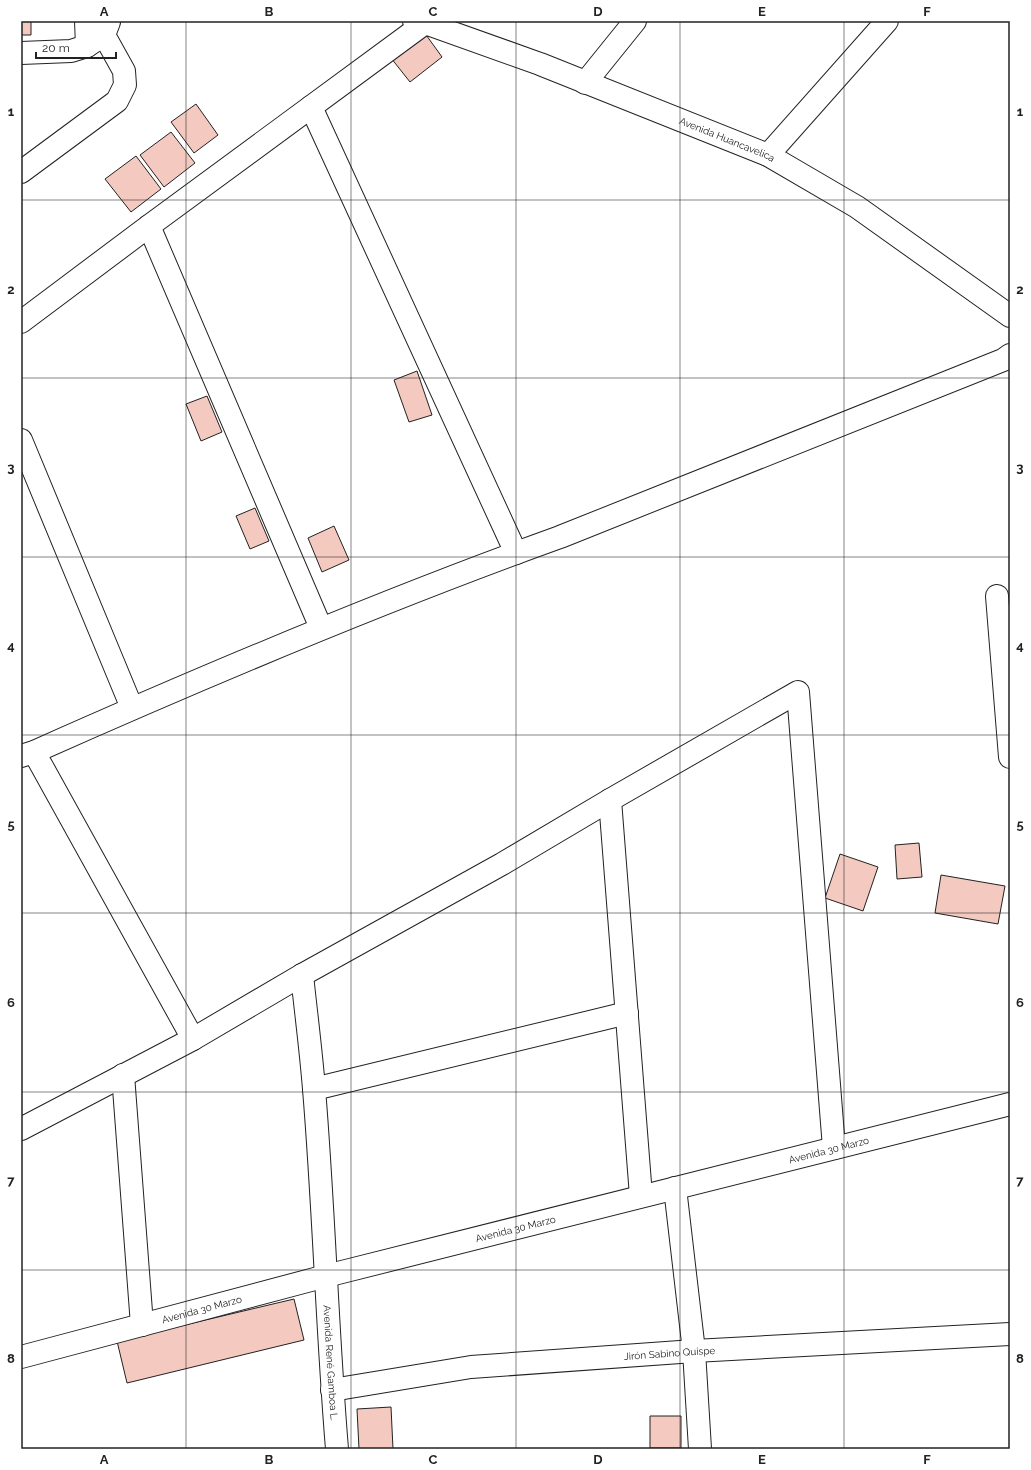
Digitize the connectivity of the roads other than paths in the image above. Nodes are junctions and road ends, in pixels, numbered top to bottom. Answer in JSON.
{"nodes":[{"id":1,"x":86,"y":21,"type":"edge"},
{"id":2,"x":635,"y":21,"type":"edge"},
{"id":3,"x":887,"y":21,"type":"edge"},
{"id":4,"x":420,"y":22,"type":"edge"},
{"id":5,"x":100,"y":34,"type":"edge"},
{"id":6,"x":21,"y":52,"type":"edge"},
{"id":7,"x":585,"y":83,"type":"junction"},
{"id":8,"x":311,"y":107,"type":"junction"},
{"id":9,"x":768,"y":155,"type":"junction"},
{"id":10,"x":21,"y":172,"type":"edge"},
{"id":11,"x":149,"y":226,"type":"junction"},
{"id":12,"x":1010,"y":316,"type":"edge"},
{"id":13,"x":21,"y":322,"type":"edge"},
{"id":14,"x":1010,"y":355,"type":"edge"},
{"id":15,"x":21,"y":440,"type":"edge"},
{"id":16,"x":516,"y":553,"type":"junction"},
{"id":17,"x":997,"y":596,"type":"dead end"},
{"id":18,"x":321,"y":628,"type":"junction"},
{"id":19,"x":132,"y":708,"type":"junction"},
{"id":20,"x":28,"y":754,"type":"edge"},
{"id":21,"x":1010,"y":758,"type":"edge"},
{"id":22,"x":610,"y":800,"type":"junction"},
{"id":23,"x":302,"y":975,"type":"junction"},
{"id":24,"x":626,"y":1013,"type":"junction"},
{"id":25,"x":193,"y":1038,"type":"junction"},
{"id":26,"x":123,"y":1075,"type":"junction"},
{"id":27,"x":314,"y":1089,"type":"junction"},
{"id":28,"x":1010,"y":1104,"type":"edge"},
{"id":29,"x":21,"y":1129,"type":"edge"},
{"id":30,"x":834,"y":1148,"type":"junction"},
{"id":31,"x":676,"y":1188,"type":"junction"},
{"id":32,"x":641,"y":1196,"type":"junction"},
{"id":33,"x":326,"y":1276,"type":"junction"},
{"id":34,"x":142,"y":1325,"type":"junction"},
{"id":35,"x":1010,"y":1334,"type":"edge"},
{"id":36,"x":694,"y":1351,"type":"junction"},
{"id":37,"x":21,"y":1357,"type":"edge"},
{"id":38,"x":332,"y":1390,"type":"junction"},
{"id":39,"x":337,"y":1449,"type":"edge"},
{"id":40,"x":700,"y":1449,"type":"edge"}],
"edges":[{"from":1,"to":5,"type":"street"},
{"from":2,"to":7,"type":"street"},
{"from":3,"to":9,"type":"street"},
{"from":4,"to":7,"type":"street","name":"Avenida Huancavelica"},
{"from":4,"to":8,"type":"street"},
{"from":5,"to":6,"type":"street"},
{"from":5,"to":10,"type":"street"},
{"from":7,"to":9,"type":"street","name":"Avenida Huancavelica"},
{"from":8,"to":11,"type":"street"},
{"from":8,"to":16,"type":"street"},
{"from":9,"to":12,"type":"street","name":"Avenida Huancavelica"},
{"from":11,"to":13,"type":"street"},
{"from":11,"to":18,"type":"street"},
{"from":14,"to":16,"type":"street"},
{"from":15,"to":19,"type":"street"},
{"from":16,"to":18,"type":"street"},
{"from":17,"to":21,"type":"street"},
{"from":18,"to":19,"type":"street"},
{"from":19,"to":20,"type":"street"},
{"from":20,"to":25,"type":"street"},
{"from":22,"to":23,"type":"street"},
{"from":22,"to":24,"type":"street"},
{"from":22,"to":30,"type":"street"},
{"from":23,"to":25,"type":"street"},
{"from":23,"to":27,"type":"street","name":"Avenida René Gamboa L."},
{"from":24,"to":27,"type":"street"},
{"from":24,"to":32,"type":"street"},
{"from":25,"to":26,"type":"street"},
{"from":26,"to":29,"type":"street"},
{"from":26,"to":34,"type":"street"},
{"from":27,"to":33,"type":"street","name":"Avenida René Gamboa L."},
{"from":28,"to":30,"type":"street","name":"Avenida 30 Marzo"},
{"from":30,"to":31,"type":"street","name":"Avenida 30 Marzo"},
{"from":31,"to":32,"type":"street","name":"Avenida 30 Marzo"},
{"from":31,"to":36,"type":"street"},
{"from":32,"to":33,"type":"street","name":"Avenida 30 Marzo"},
{"from":33,"to":34,"type":"street","name":"Avenida 30 Marzo"},
{"from":33,"to":38,"type":"street","name":"Avenida René Gamboa L."},
{"from":34,"to":37,"type":"street","name":"Avenida 30 Marzo"},
{"from":35,"to":36,"type":"street","name":"Jirón Sabino Quispe"},
{"from":36,"to":38,"type":"street","name":"Jirón Sabino Quispe"},
{"from":36,"to":40,"type":"street"},
{"from":38,"to":39,"type":"street","name":"Avenida René Gamboa L."}]}
